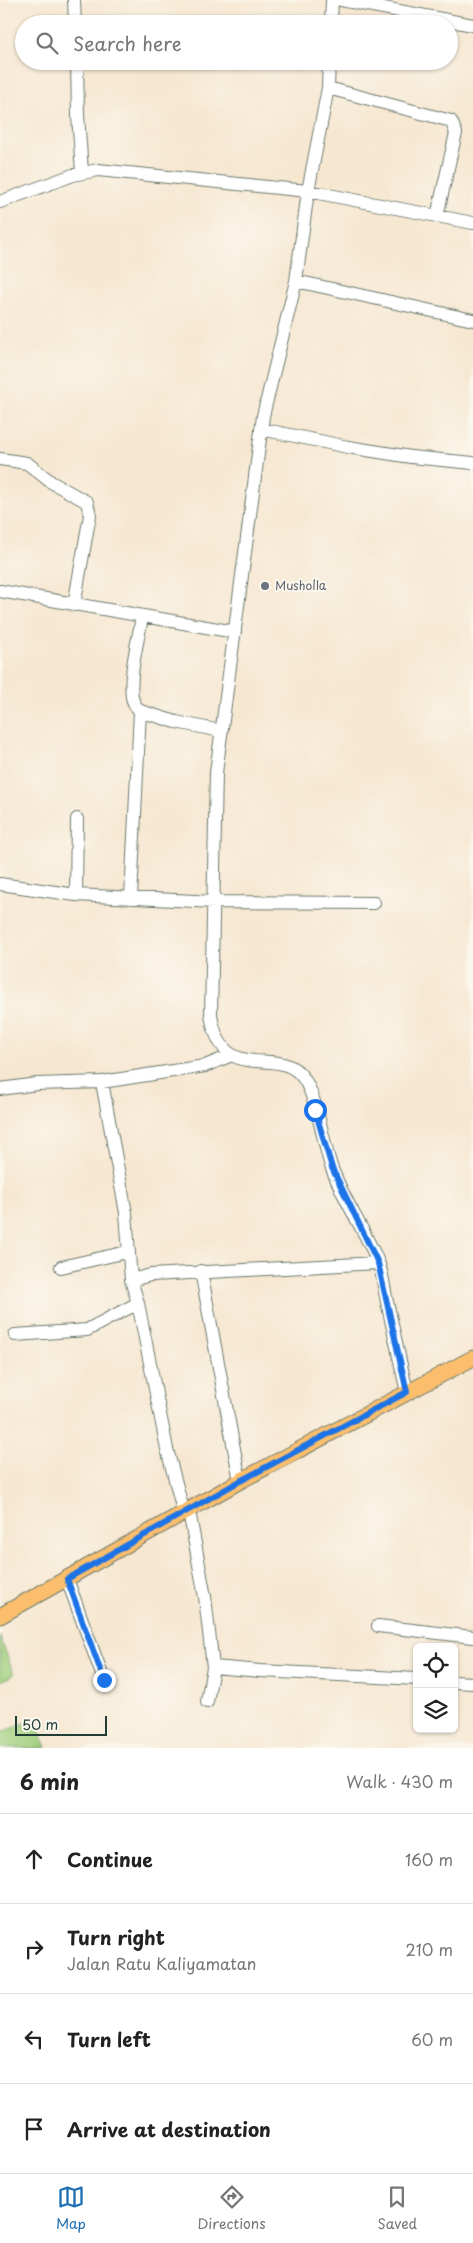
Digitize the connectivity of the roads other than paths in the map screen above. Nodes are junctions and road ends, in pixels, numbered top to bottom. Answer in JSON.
{"nodes":[{"id":1,"x":74,"y":0,"type":"edge"},
{"id":2,"x":332,"y":0,"type":"edge"},
{"id":3,"x":341,"y":0,"type":"edge"},
{"id":4,"x":75,"y":15,"type":"edge"},
{"id":5,"x":331,"y":15,"type":"edge"},
{"id":6,"x":420,"y":15,"type":"edge"},
{"id":7,"x":458,"y":22,"type":"edge"},
{"id":8,"x":473,"y":25,"type":"edge"},
{"id":9,"x":77,"y":70,"type":"edge"},
{"id":10,"x":329,"y":70,"type":"edge"},
{"id":11,"x":328,"y":88,"type":"junction"},
{"id":12,"x":82,"y":172,"type":"junction"},
{"id":13,"x":308,"y":191,"type":"junction"},
{"id":14,"x":0,"y":202,"type":"edge"},
{"id":15,"x":437,"y":216,"type":"junction"},
{"id":16,"x":473,"y":224,"type":"edge"},
{"id":17,"x":296,"y":281,"type":"junction"},
{"id":18,"x":473,"y":320,"type":"edge"},
{"id":19,"x":261,"y":429,"type":"junction"},
{"id":20,"x":0,"y":459,"type":"edge"},
{"id":21,"x":473,"y":463,"type":"edge"},
{"id":22,"x":0,"y":591,"type":"edge"},
{"id":23,"x":74,"y":605,"type":"junction"},
{"id":24,"x":142,"y":617,"type":"junction"},
{"id":25,"x":236,"y":632,"type":"junction"},
{"id":26,"x":140,"y":711,"type":"junction"},
{"id":27,"x":221,"y":731,"type":"junction"},
{"id":28,"x":77,"y":818,"type":"dead end"},
{"id":29,"x":0,"y":884,"type":"edge"},
{"id":30,"x":76,"y":895,"type":"junction"},
{"id":31,"x":131,"y":898,"type":"junction"},
{"id":32,"x":214,"y":902,"type":"junction"},
{"id":33,"x":374,"y":903,"type":"dead end"},
{"id":34,"x":232,"y":1055,"type":"junction"},
{"id":35,"x":102,"y":1082,"type":"junction"},
{"id":36,"x":0,"y":1089,"type":"edge"},
{"id":37,"x":127,"y":1252,"type":"junction"},
{"id":38,"x":378,"y":1263,"type":"junction"},
{"id":39,"x":61,"y":1268,"type":"dead end"},
{"id":40,"x":202,"y":1272,"type":"junction"},
{"id":41,"x":131,"y":1280,"type":"junction"},
{"id":42,"x":138,"y":1303,"type":"junction"},
{"id":43,"x":15,"y":1335,"type":"dead end"},
{"id":44,"x":473,"y":1358,"type":"edge"},
{"id":45,"x":407,"y":1392,"type":"junction"},
{"id":46,"x":240,"y":1481,"type":"junction"},
{"id":47,"x":187,"y":1512,"type":"junction"},
{"id":48,"x":67,"y":1579,"type":"junction"},
{"id":49,"x":0,"y":1616,"type":"edge"},
{"id":50,"x":378,"y":1626,"type":"dead end"},
{"id":51,"x":473,"y":1637,"type":"edge"},
{"id":52,"x":213,"y":1667,"type":"junction"},
{"id":53,"x":413,"y":1679,"type":"edge"},
{"id":54,"x":104,"y":1680,"type":"dead end"},
{"id":55,"x":458,"y":1682,"type":"edge"},
{"id":56,"x":473,"y":1683,"type":"edge"},
{"id":57,"x":207,"y":1702,"type":"dead end"}],
"edges":[{"from":1,"to":4,"type":"street"},
{"from":2,"to":5,"type":"street"},
{"from":3,"to":6,"type":"street"},
{"from":7,"to":8,"type":"street"},
{"from":9,"to":12,"type":"street"},
{"from":10,"to":11,"type":"street"},
{"from":11,"to":13,"type":"street"},
{"from":11,"to":15,"type":"street"},
{"from":12,"to":13,"type":"street"},
{"from":12,"to":14,"type":"street"},
{"from":13,"to":15,"type":"street"},
{"from":13,"to":17,"type":"street"},
{"from":15,"to":16,"type":"street"},
{"from":17,"to":18,"type":"street"},
{"from":17,"to":19,"type":"street"},
{"from":19,"to":21,"type":"street"},
{"from":19,"to":25,"type":"street"},
{"from":20,"to":23,"type":"street"},
{"from":22,"to":23,"type":"street"},
{"from":23,"to":24,"type":"street"},
{"from":24,"to":25,"type":"street"},
{"from":24,"to":26,"type":"street"},
{"from":25,"to":27,"type":"street"},
{"from":26,"to":27,"type":"street"},
{"from":26,"to":31,"type":"street"},
{"from":27,"to":32,"type":"street"},
{"from":28,"to":30,"type":"street"},
{"from":29,"to":30,"type":"street"},
{"from":30,"to":31,"type":"street"},
{"from":31,"to":32,"type":"street"},
{"from":32,"to":33,"type":"street"},
{"from":32,"to":34,"type":"street"},
{"from":34,"to":35,"type":"street"},
{"from":34,"to":38,"type":"street"},
{"from":35,"to":36,"type":"street"},
{"from":35,"to":37,"type":"street"},
{"from":37,"to":39,"type":"street"},
{"from":37,"to":41,"type":"street"},
{"from":38,"to":40,"type":"street"},
{"from":38,"to":45,"type":"street"},
{"from":40,"to":41,"type":"street"},
{"from":40,"to":46,"type":"street"},
{"from":41,"to":42,"type":"street"},
{"from":42,"to":43,"type":"street"},
{"from":42,"to":47,"type":"street"},
{"from":44,"to":45,"type":"main road"},
{"from":45,"to":46,"type":"main road"},
{"from":46,"to":47,"type":"main road"},
{"from":47,"to":48,"type":"main road"},
{"from":47,"to":52,"type":"street"},
{"from":48,"to":49,"type":"main road"},
{"from":48,"to":54,"type":"street"},
{"from":50,"to":51,"type":"street"},
{"from":52,"to":53,"type":"street"},
{"from":52,"to":57,"type":"street"},
{"from":55,"to":56,"type":"street"}]}
